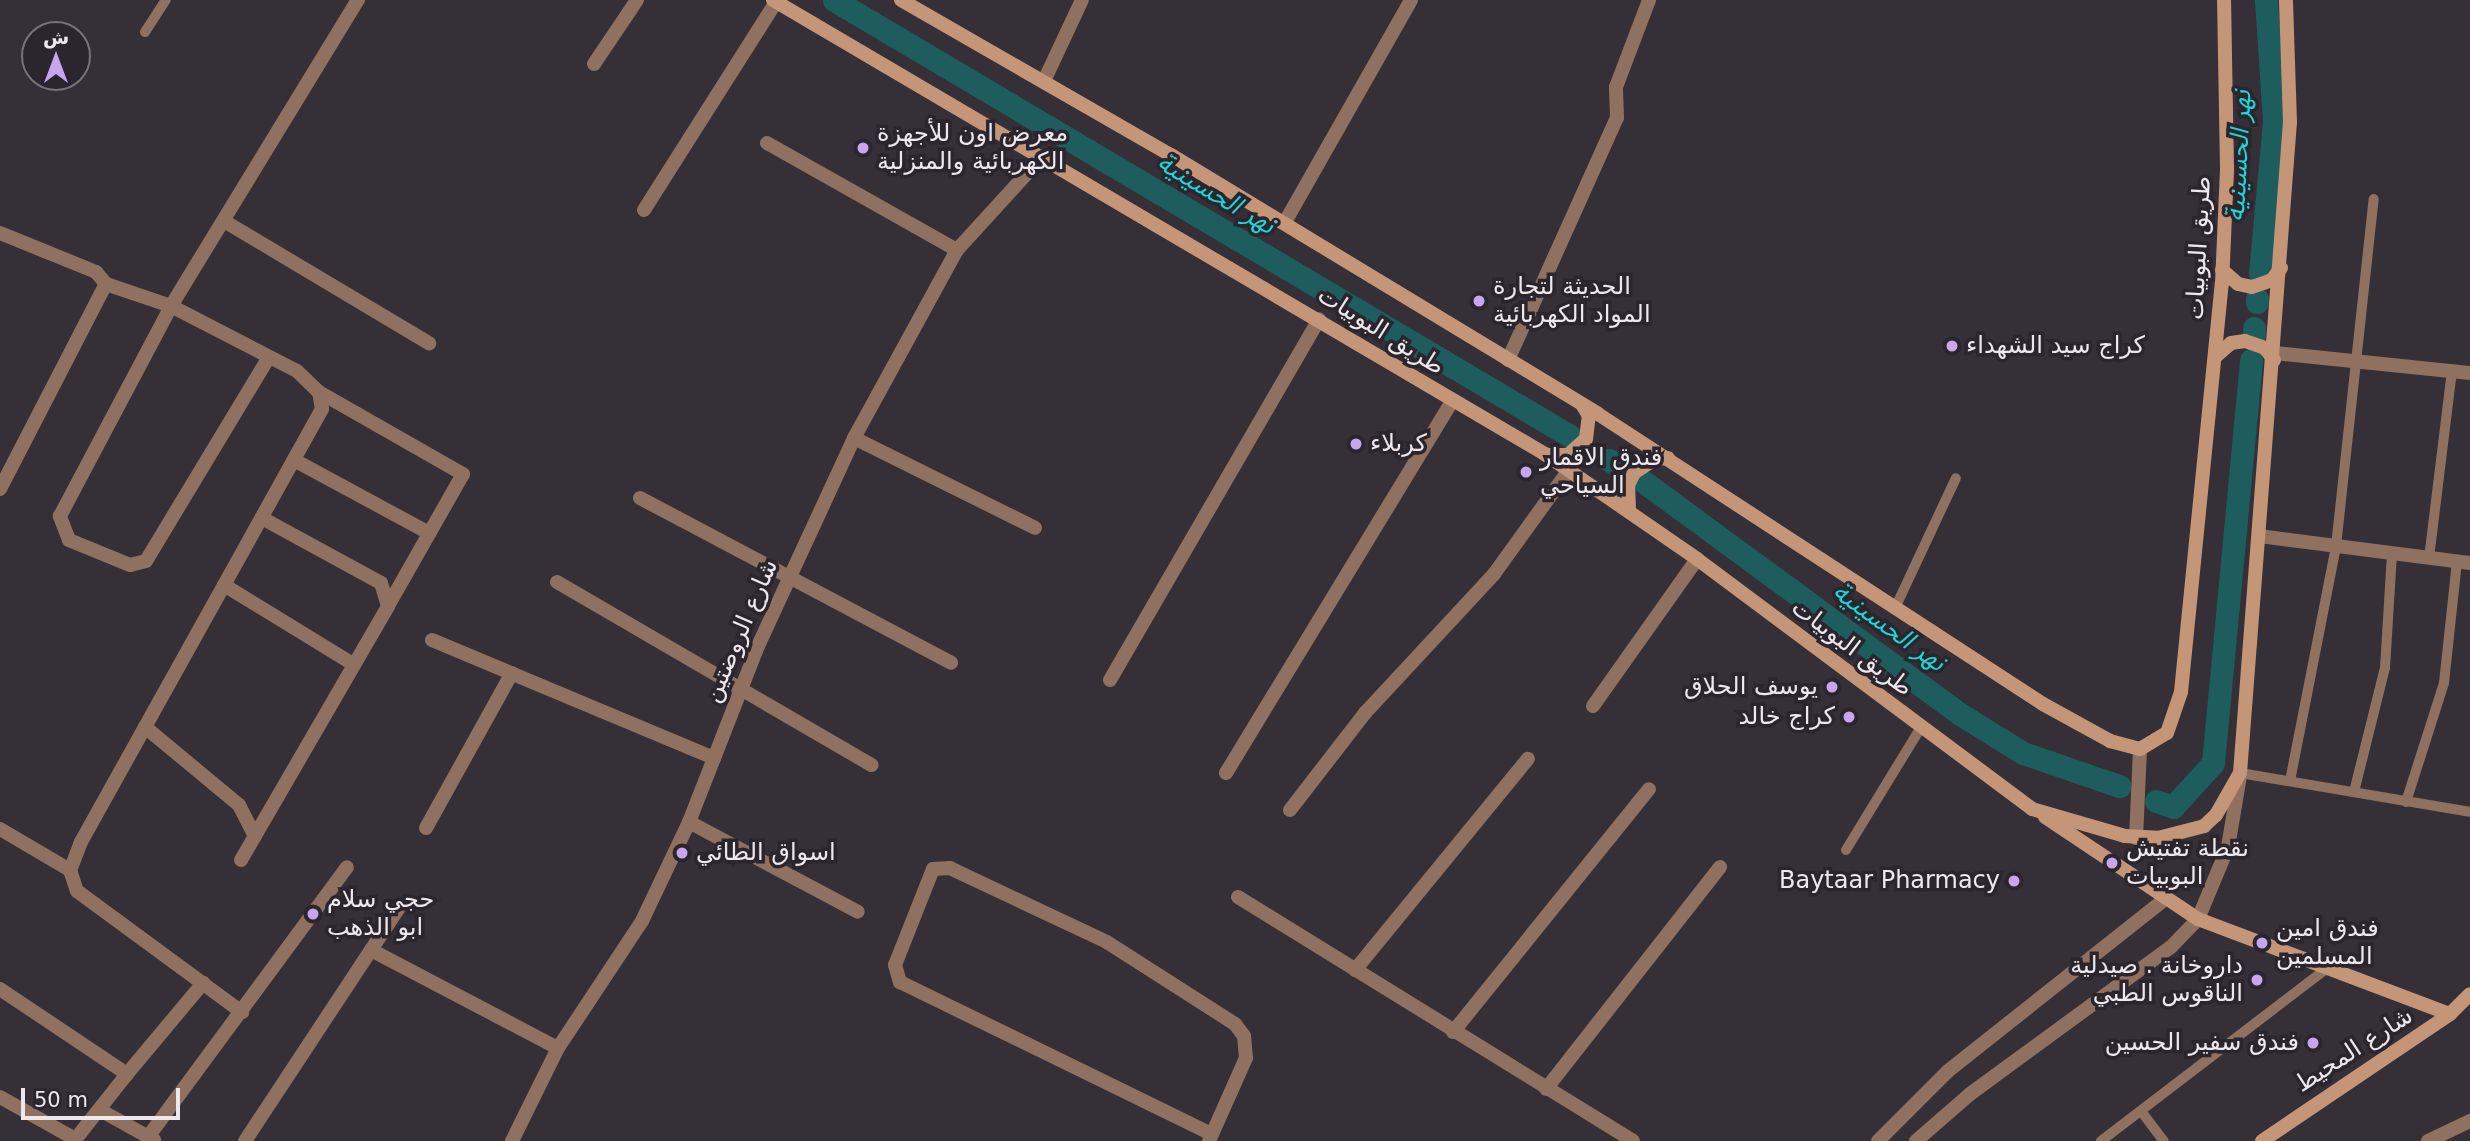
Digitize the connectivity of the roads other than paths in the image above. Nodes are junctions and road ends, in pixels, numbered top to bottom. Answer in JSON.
{"nodes":[{"id":1,"x":166,"y":0,"type":"edge"},
{"id":2,"x":358,"y":0,"type":"edge"},
{"id":3,"x":637,"y":0,"type":"edge"},
{"id":4,"x":901,"y":0,"type":"edge"},
{"id":5,"x":1082,"y":0,"type":"edge"},
{"id":6,"x":1411,"y":0,"type":"edge"},
{"id":7,"x":1648,"y":0,"type":"edge"},
{"id":8,"x":2224,"y":0,"type":"edge"},
{"id":9,"x":2286,"y":0,"type":"edge"},
{"id":10,"x":775,"y":1,"type":"edge"},
{"id":11,"x":145,"y":32,"type":"dead end"},
{"id":12,"x":594,"y":64,"type":"dead end"},
{"id":13,"x":1044,"y":81,"type":"junction"},
{"id":14,"x":767,"y":143,"type":"dead end"},
{"id":15,"x":1042,"y":157,"type":"junction"},
{"id":16,"x":2374,"y":199,"type":"dead end"},
{"id":17,"x":644,"y":210,"type":"dead end"},
{"id":18,"x":224,"y":221,"type":"junction"},
{"id":19,"x":1285,"y":222,"type":"junction"},
{"id":20,"x":0,"y":233,"type":"edge"},
{"id":21,"x":957,"y":250,"type":"junction"},
{"id":22,"x":2281,"y":268,"type":"junction"},
{"id":23,"x":2222,"y":270,"type":"junction"},
{"id":24,"x":106,"y":284,"type":"junction"},
{"id":25,"x":171,"y":306,"type":"junction"},
{"id":26,"x":1319,"y":319,"type":"junction"},
{"id":27,"x":429,"y":343,"type":"dead end"},
{"id":28,"x":2274,"y":356,"type":"junction"},
{"id":29,"x":269,"y":357,"type":"junction"},
{"id":30,"x":2215,"y":357,"type":"junction"},
{"id":31,"x":1508,"y":360,"type":"junction"},
{"id":32,"x":2354,"y":360,"type":"junction"},
{"id":33,"x":2452,"y":371,"type":"junction"},
{"id":34,"x":2470,"y":373,"type":"edge"},
{"id":35,"x":320,"y":392,"type":"junction"},
{"id":36,"x":1452,"y":401,"type":"junction"},
{"id":37,"x":1583,"y":405,"type":"junction"},
{"id":38,"x":854,"y":438,"type":"junction"},
{"id":39,"x":1545,"y":454,"type":"junction"},
{"id":40,"x":1668,"y":458,"type":"junction"},
{"id":41,"x":294,"y":460,"type":"junction"},
{"id":42,"x":1569,"y":470,"type":"junction"},
{"id":43,"x":1956,"y":478,"type":"dead end"},
{"id":44,"x":0,"y":489,"type":"edge"},
{"id":45,"x":640,"y":498,"type":"dead end"},
{"id":46,"x":1629,"y":512,"type":"junction"},
{"id":47,"x":261,"y":518,"type":"junction"},
{"id":48,"x":1035,"y":528,"type":"dead end"},
{"id":49,"x":429,"y":533,"type":"junction"},
{"id":50,"x":2259,"y":536,"type":"junction"},
{"id":51,"x":2336,"y":546,"type":"junction"},
{"id":52,"x":2392,"y":553,"type":"junction"},
{"id":53,"x":2430,"y":558,"type":"junction"},
{"id":54,"x":1697,"y":559,"type":"junction"},
{"id":55,"x":2463,"y":562,"type":"edge"},
{"id":56,"x":789,"y":576,"type":"junction"},
{"id":57,"x":557,"y":582,"type":"dead end"},
{"id":58,"x":225,"y":584,"type":"junction"},
{"id":59,"x":388,"y":606,"type":"junction"},
{"id":60,"x":1896,"y":606,"type":"junction"},
{"id":61,"x":432,"y":640,"type":"dead end"},
{"id":62,"x":951,"y":663,"type":"dead end"},
{"id":63,"x":353,"y":664,"type":"junction"},
{"id":64,"x":512,"y":673,"type":"junction"},
{"id":65,"x":1110,"y":680,"type":"dead end"},
{"id":66,"x":740,"y":686,"type":"junction"},
{"id":67,"x":1593,"y":706,"type":"dead end"},
{"id":68,"x":145,"y":727,"type":"junction"},
{"id":69,"x":1920,"y":729,"type":"junction"},
{"id":70,"x":2140,"y":749,"type":"junction"},
{"id":71,"x":713,"y":758,"type":"junction"},
{"id":72,"x":1528,"y":759,"type":"dead end"},
{"id":73,"x":872,"y":765,"type":"dead end"},
{"id":74,"x":1226,"y":773,"type":"dead end"},
{"id":75,"x":2240,"y":773,"type":"junction"},
{"id":76,"x":2290,"y":782,"type":"junction"},
{"id":77,"x":1649,"y":789,"type":"dead end"},
{"id":78,"x":2354,"y":792,"type":"junction"},
{"id":79,"x":2406,"y":802,"type":"junction"},
{"id":80,"x":2032,"y":809,"type":"junction"},
{"id":81,"x":1290,"y":810,"type":"dead end"},
{"id":82,"x":2470,"y":813,"type":"edge"},
{"id":83,"x":689,"y":822,"type":"junction"},
{"id":84,"x":426,"y":828,"type":"dead end"},
{"id":85,"x":0,"y":830,"type":"edge"},
{"id":86,"x":255,"y":835,"type":"junction"},
{"id":87,"x":2136,"y":838,"type":"junction"},
{"id":88,"x":1846,"y":850,"type":"dead end"},
{"id":89,"x":241,"y":860,"type":"dead end"},
{"id":90,"x":347,"y":867,"type":"dead end"},
{"id":91,"x":1720,"y":867,"type":"dead end"},
{"id":92,"x":70,"y":870,"type":"junction"},
{"id":93,"x":1238,"y":897,"type":"dead end"},
{"id":94,"x":2164,"y":900,"type":"junction"},
{"id":95,"x":400,"y":906,"type":"dead end"},
{"id":96,"x":858,"y":912,"type":"dead end"},
{"id":97,"x":2198,"y":919,"type":"junction"},
{"id":98,"x":372,"y":950,"type":"junction"},
{"id":99,"x":1355,"y":970,"type":"junction"},
{"id":100,"x":2325,"y":970,"type":"junction"},
{"id":101,"x":203,"y":983,"type":"junction"},
{"id":102,"x":0,"y":989,"type":"edge"},
{"id":103,"x":2470,"y":994,"type":"edge"},
{"id":104,"x":242,"y":1012,"type":"junction"},
{"id":105,"x":2450,"y":1014,"type":"junction"},
{"id":106,"x":1453,"y":1032,"type":"junction"},
{"id":107,"x":558,"y":1048,"type":"junction"},
{"id":108,"x":127,"y":1074,"type":"junction"},
{"id":109,"x":1546,"y":1089,"type":"junction"},
{"id":110,"x":0,"y":1097,"type":"edge"},
{"id":111,"x":100,"y":1111,"type":"junction"},
{"id":112,"x":2141,"y":1111,"type":"junction"},
{"id":113,"x":2470,"y":1121,"type":"edge"},
{"id":114,"x":1210,"y":1137,"type":"edge"},
{"id":115,"x":153,"y":1139,"type":"edge"},
{"id":116,"x":75,"y":1140,"type":"edge"},
{"id":117,"x":245,"y":1141,"type":"edge"},
{"id":118,"x":512,"y":1141,"type":"edge"},
{"id":119,"x":1633,"y":1141,"type":"edge"},
{"id":120,"x":1878,"y":1141,"type":"edge"},
{"id":121,"x":1916,"y":1141,"type":"edge"},
{"id":122,"x":2101,"y":1141,"type":"edge"},
{"id":123,"x":2164,"y":1141,"type":"edge"},
{"id":124,"x":2262,"y":1141,"type":"edge"},
{"id":125,"x":2428,"y":1141,"type":"edge"}],
"edges":[{"from":1,"to":11,"type":"lane"},
{"from":2,"to":18,"type":"street"},
{"from":3,"to":12,"type":"street"},
{"from":4,"to":13,"type":"main road","name":"طريق البوبيات"},
{"from":5,"to":13,"type":"street"},
{"from":6,"to":19,"type":"street"},
{"from":7,"to":31,"type":"street"},
{"from":8,"to":23,"type":"main road","name":"طريق البوبيات"},
{"from":9,"to":22,"type":"main road","name":"طريق البوبيات"},
{"from":10,"to":15,"type":"main road","name":"طريق البوبيات"},
{"from":10,"to":17,"type":"street"},
{"from":13,"to":19,"type":"main road","name":"طريق البوبيات"},
{"from":14,"to":21,"type":"street"},
{"from":15,"to":21,"type":"street","name":"شارع الروضتين"},
{"from":15,"to":26,"type":"main road","name":"طريق البوبيات"},
{"from":16,"to":32,"type":"lane"},
{"from":18,"to":25,"type":"street"},
{"from":18,"to":27,"type":"street"},
{"from":19,"to":31,"type":"main road","name":"طريق البوبيات"},
{"from":20,"to":24,"type":"street"},
{"from":21,"to":38,"type":"street","name":"شارع الروضتين"},
{"from":22,"to":23,"type":"main road"},
{"from":22,"to":28,"type":"main road","name":"طريق البوبيات"},
{"from":23,"to":30,"type":"main road","name":"طريق البوبيات"},
{"from":24,"to":25,"type":"street"},
{"from":24,"to":44,"type":"street"},
{"from":25,"to":29,"type":"street"},
{"from":25,"to":29,"type":"street"},
{"from":26,"to":36,"type":"main road","name":"طريق البوبيات"},
{"from":26,"to":65,"type":"street"},
{"from":28,"to":30,"type":"main road"},
{"from":28,"to":32,"type":"street"},
{"from":28,"to":50,"type":"main road","name":"طريق البوبيات"},
{"from":29,"to":35,"type":"street"},
{"from":30,"to":70,"type":"main road","name":"طريق البوبيات"},
{"from":31,"to":37,"type":"main road","name":"طريق البوبيات"},
{"from":32,"to":33,"type":"street"},
{"from":32,"to":51,"type":"lane"},
{"from":33,"to":34,"type":"street"},
{"from":33,"to":53,"type":"lane"},
{"from":35,"to":41,"type":"street"},
{"from":35,"to":49,"type":"street"},
{"from":36,"to":39,"type":"main road","name":"طريق البوبيات"},
{"from":36,"to":74,"type":"street"},
{"from":37,"to":39,"type":"main road"},
{"from":37,"to":40,"type":"main road","name":"طريق البوبيات"},
{"from":38,"to":48,"type":"street"},
{"from":38,"to":56,"type":"street","name":"شارع الروضتين"},
{"from":39,"to":42,"type":"main road","name":"طريق البوبيات"},
{"from":40,"to":46,"type":"main road"},
{"from":40,"to":60,"type":"main road","name":"طريق البوبيات"},
{"from":41,"to":47,"type":"street"},
{"from":41,"to":49,"type":"street"},
{"from":42,"to":46,"type":"main road","name":"طريق البوبيات"},
{"from":42,"to":81,"type":"street"},
{"from":43,"to":60,"type":"lane"},
{"from":45,"to":56,"type":"street"},
{"from":46,"to":54,"type":"main road","name":"طريق البوبيات"},
{"from":47,"to":58,"type":"street"},
{"from":47,"to":59,"type":"street"},
{"from":49,"to":59,"type":"street"},
{"from":50,"to":51,"type":"street"},
{"from":50,"to":75,"type":"main road","name":"طريق البوبيات"},
{"from":51,"to":52,"type":"street"},
{"from":51,"to":76,"type":"lane"},
{"from":52,"to":53,"type":"street"},
{"from":52,"to":78,"type":"lane"},
{"from":53,"to":55,"type":"street"},
{"from":54,"to":67,"type":"street"},
{"from":54,"to":69,"type":"main road","name":"طريق البوبيات"},
{"from":55,"to":79,"type":"lane"},
{"from":56,"to":62,"type":"street"},
{"from":56,"to":66,"type":"street","name":"شارع الروضتين"},
{"from":57,"to":66,"type":"street"},
{"from":58,"to":63,"type":"street"},
{"from":58,"to":68,"type":"street"},
{"from":59,"to":63,"type":"street"},
{"from":60,"to":70,"type":"main road","name":"طريق البوبيات"},
{"from":61,"to":64,"type":"street"},
{"from":63,"to":86,"type":"street"},
{"from":64,"to":71,"type":"street"},
{"from":64,"to":84,"type":"street"},
{"from":66,"to":71,"type":"street","name":"شارع الروضتين"},
{"from":66,"to":73,"type":"street"},
{"from":68,"to":86,"type":"street"},
{"from":68,"to":92,"type":"street"},
{"from":69,"to":80,"type":"main road","name":"طريق البوبيات"},
{"from":69,"to":88,"type":"lane"},
{"from":70,"to":87,"type":"street"},
{"from":71,"to":83,"type":"street","name":"شارع الروضتين"},
{"from":72,"to":99,"type":"street"},
{"from":75,"to":76,"type":"lane"},
{"from":75,"to":87,"type":"main road","name":"طريق البوبيات"},
{"from":75,"to":97,"type":"street"},
{"from":76,"to":78,"type":"lane"},
{"from":77,"to":106,"type":"street"},
{"from":78,"to":79,"type":"lane"},
{"from":79,"to":82,"type":"lane"},
{"from":80,"to":87,"type":"main road","name":"طريق البوبيات"},
{"from":80,"to":94,"type":"main road"},
{"from":83,"to":96,"type":"street"},
{"from":83,"to":107,"type":"street","name":"شارع الروضتين"},
{"from":85,"to":92,"type":"street"},
{"from":86,"to":89,"type":"street"},
{"from":90,"to":104,"type":"street"},
{"from":91,"to":109,"type":"street"},
{"from":92,"to":101,"type":"street"},
{"from":93,"to":99,"type":"street"},
{"from":94,"to":97,"type":"main road"},
{"from":94,"to":120,"type":"street"},
{"from":95,"to":98,"type":"street"},
{"from":97,"to":100,"type":"main road"},
{"from":97,"to":121,"type":"street"},
{"from":98,"to":107,"type":"street"},
{"from":98,"to":117,"type":"street"},
{"from":99,"to":106,"type":"street"},
{"from":100,"to":105,"type":"main road"},
{"from":100,"to":112,"type":"lane"},
{"from":101,"to":104,"type":"street"},
{"from":101,"to":108,"type":"street"},
{"from":102,"to":108,"type":"street"},
{"from":103,"to":105,"type":"main road","name":"شارع المحيط"},
{"from":104,"to":115,"type":"street"},
{"from":105,"to":124,"type":"main road","name":"شارع المحيط"},
{"from":106,"to":109,"type":"street"},
{"from":107,"to":118,"type":"street","name":"شارع الروضتين"},
{"from":108,"to":111,"type":"street"},
{"from":109,"to":119,"type":"street"},
{"from":110,"to":116,"type":"street"},
{"from":111,"to":115,"type":"street"},
{"from":111,"to":116,"type":"street"},
{"from":112,"to":122,"type":"lane"},
{"from":112,"to":123,"type":"lane"},
{"from":113,"to":125,"type":"street"},
{"from":114,"to":114,"type":"street"}]}
